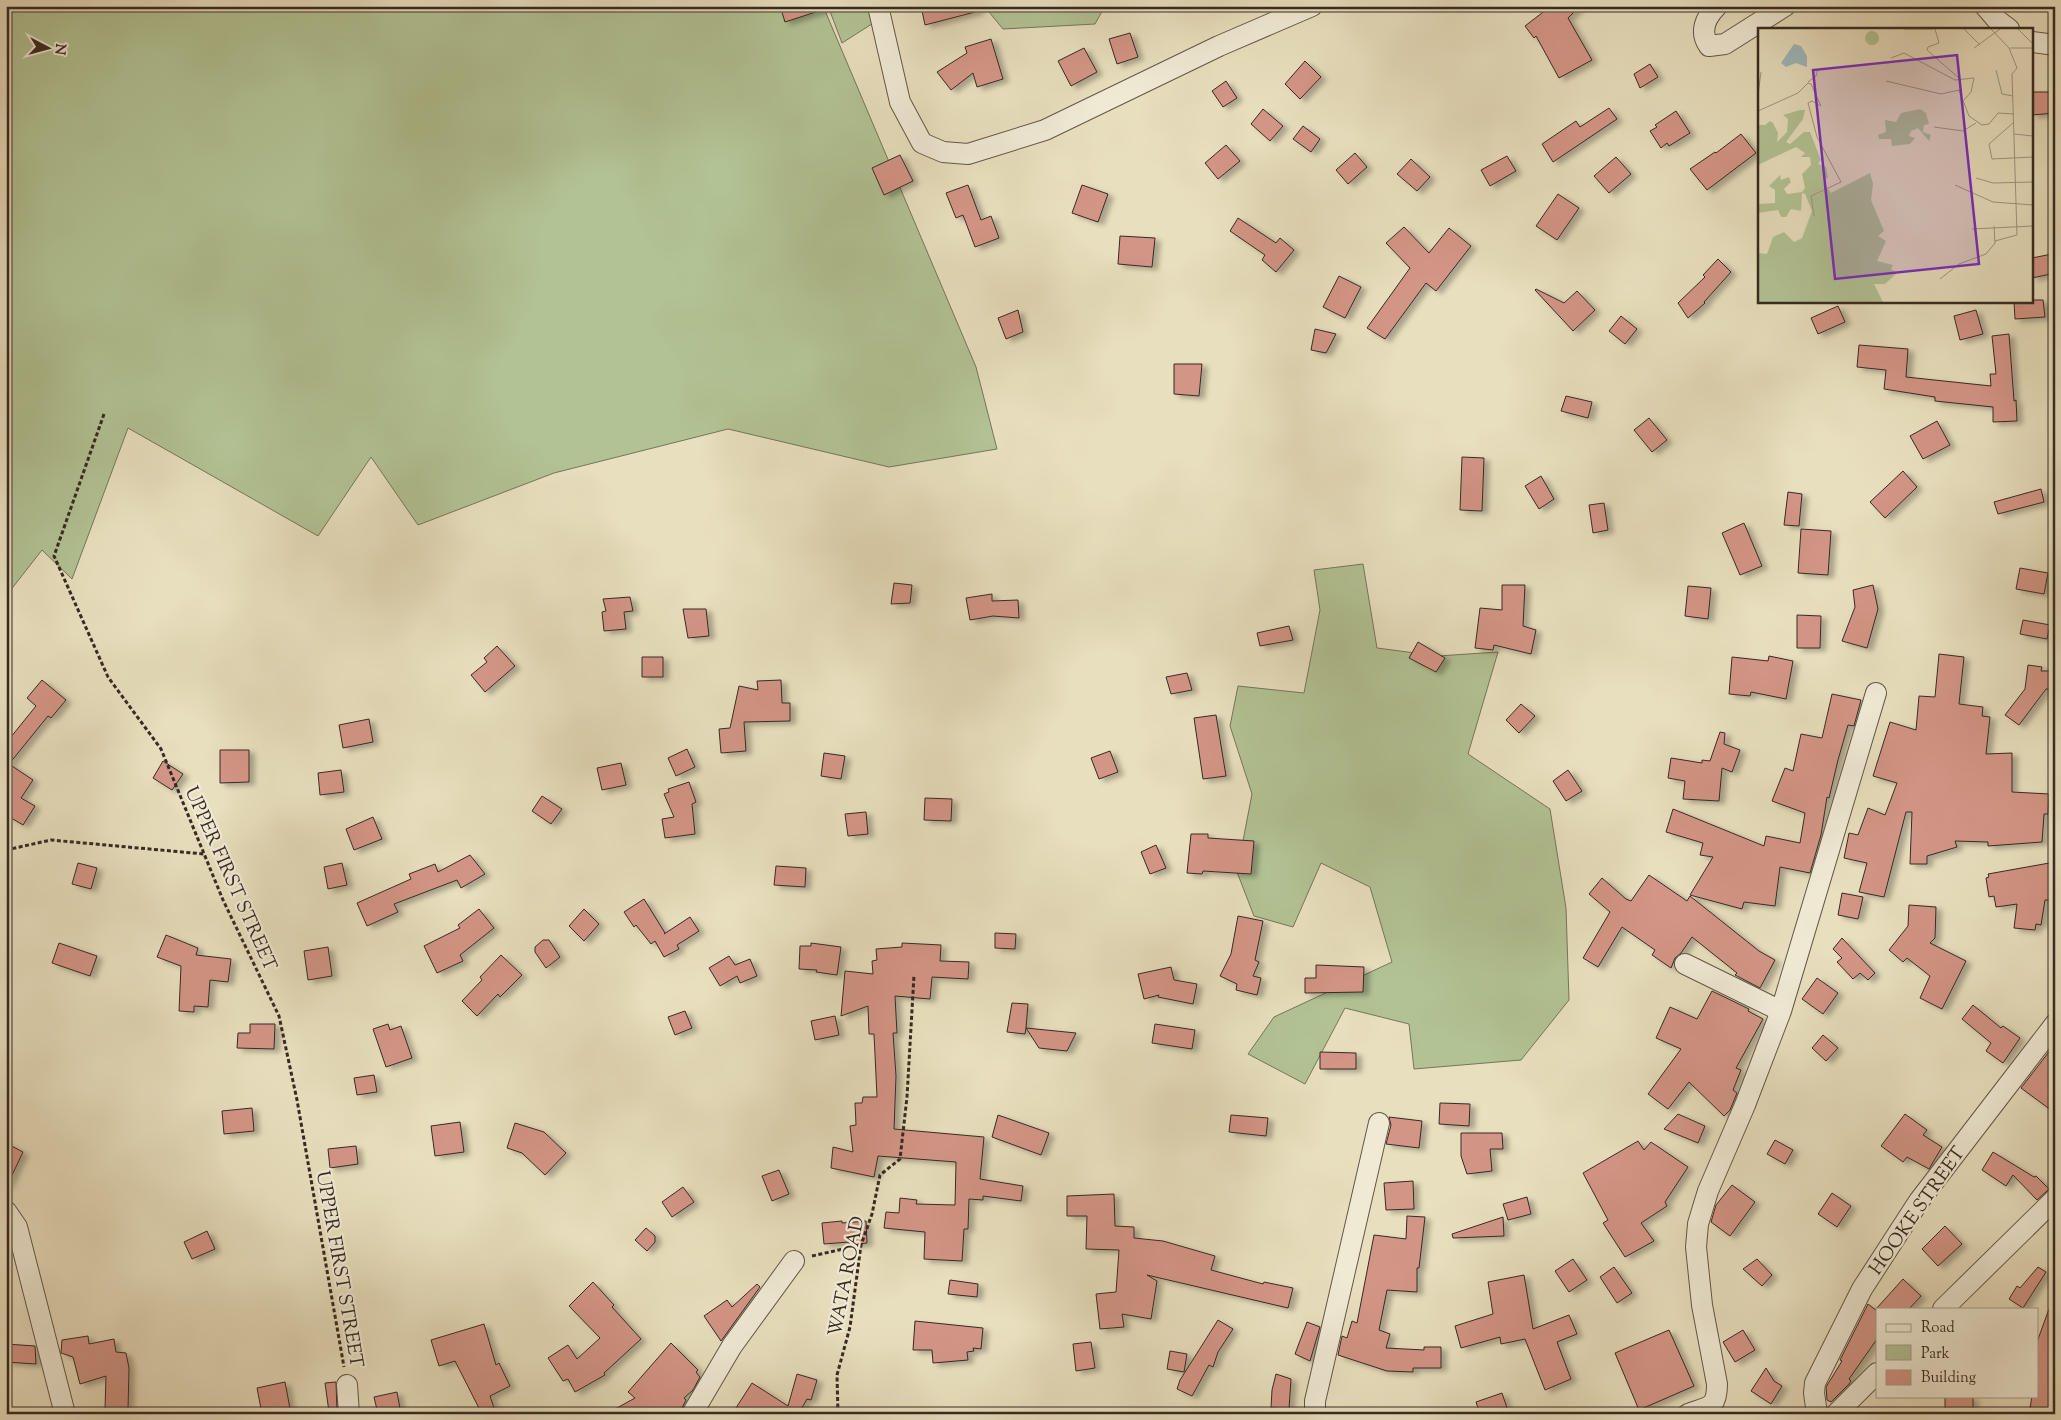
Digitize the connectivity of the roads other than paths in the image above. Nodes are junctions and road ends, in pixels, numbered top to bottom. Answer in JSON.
{"nodes":[{"id":1,"x":878,"y":6,"type":"edge"},
{"id":2,"x":1312,"y":6,"type":"edge"},
{"id":3,"x":1717,"y":6,"type":"edge"},
{"id":4,"x":1785,"y":6,"type":"edge"},
{"id":5,"x":1985,"y":6,"type":"edge"},
{"id":6,"x":2008,"y":28,"type":"edge"},
{"id":7,"x":2034,"y":42,"type":"edge"},
{"id":8,"x":2055,"y":45,"type":"edge"},
{"id":9,"x":1876,"y":693,"type":"dead end"},
{"id":10,"x":1685,"y":964,"type":"dead end"},
{"id":11,"x":1781,"y":1011,"type":"junction"},
{"id":12,"x":2055,"y":1024,"type":"edge"},
{"id":13,"x":1380,"y":1123,"type":"dead end"},
{"id":14,"x":2055,"y":1198,"type":"edge"},
{"id":15,"x":6,"y":1211,"type":"edge"},
{"id":16,"x":794,"y":1260,"type":"road end"},
{"id":17,"x":1944,"y":1308,"type":"edge"},
{"id":18,"x":1876,"y":1374,"type":"edge"},
{"id":19,"x":347,"y":1384,"type":"road end"},
{"id":20,"x":65,"y":1414,"type":"edge"},
{"id":21,"x":349,"y":1414,"type":"edge"},
{"id":22,"x":692,"y":1414,"type":"edge"},
{"id":23,"x":1315,"y":1414,"type":"edge"},
{"id":24,"x":1688,"y":1414,"type":"edge"},
{"id":25,"x":1817,"y":1414,"type":"edge"},
{"id":26,"x":1836,"y":1414,"type":"edge"}],
"edges":[{"from":1,"to":2,"type":"street"},
{"from":3,"to":4,"type":"street"},
{"from":5,"to":6,"type":"street"},
{"from":7,"to":8,"type":"street"},
{"from":9,"to":11,"type":"street"},
{"from":10,"to":11,"type":"street"},
{"from":11,"to":24,"type":"street"},
{"from":12,"to":25,"type":"street","name":"HOOKE STREET"},
{"from":13,"to":23,"type":"street"},
{"from":14,"to":17,"type":"street"},
{"from":15,"to":20,"type":"street"},
{"from":16,"to":22,"type":"street"},
{"from":18,"to":26,"type":"street"},
{"from":19,"to":21,"type":"street"}]}
